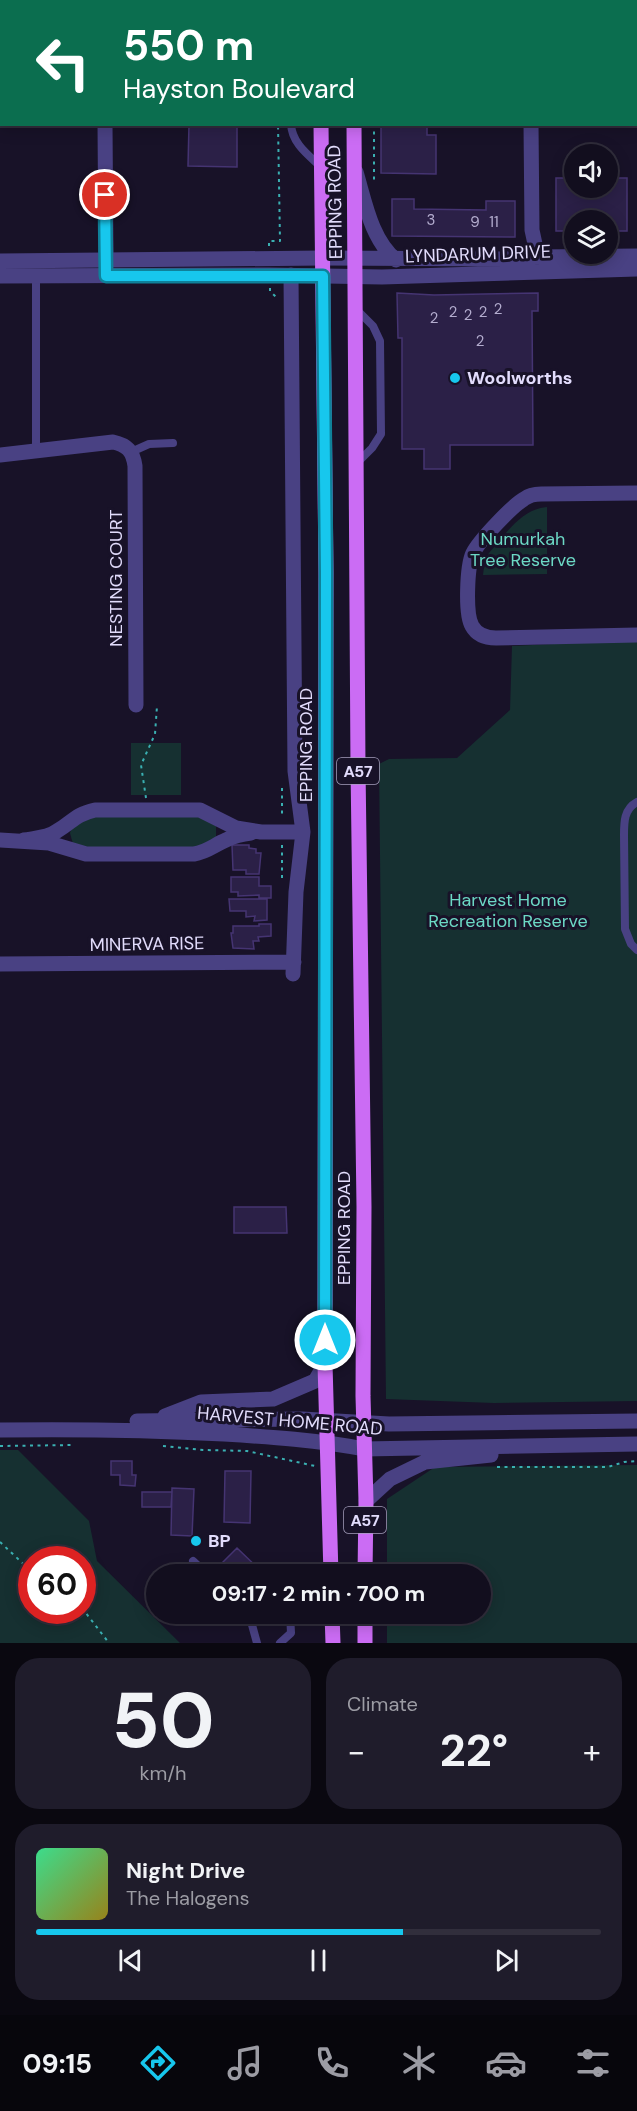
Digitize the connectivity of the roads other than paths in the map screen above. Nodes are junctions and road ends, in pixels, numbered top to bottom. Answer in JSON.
{"nodes":[{"id":1,"x":105,"y":126,"type":"edge"},
{"id":2,"x":291,"y":126,"type":"edge"},
{"id":3,"x":321,"y":126,"type":"edge"},
{"id":4,"x":354,"y":126,"type":"edge"},
{"id":5,"x":531,"y":126,"type":"edge"},
{"id":6,"x":354,"y":166,"type":"junction"},
{"id":7,"x":321,"y":167,"type":"junction"},
{"id":8,"x":637,"y":256,"type":"edge"},
{"id":9,"x":322,"y":258,"type":"junction"},
{"id":10,"x":291,"y":259,"type":"junction"},
{"id":11,"x":356,"y":259,"type":"junction"},
{"id":12,"x":396,"y":260,"type":"junction"},
{"id":13,"x":0,"y":261,"type":"edge"},
{"id":14,"x":532,"y":264,"type":"junction"},
{"id":15,"x":106,"y":268,"type":"junction"},
{"id":16,"x":637,"y":269,"type":"edge"},
{"id":17,"x":291,"y":275,"type":"junction"},
{"id":18,"x":0,"y":276,"type":"edge"},
{"id":19,"x":36,"y":276,"type":"junction"},
{"id":20,"x":323,"y":276,"type":"junction"},
{"id":21,"x":356,"y":277,"type":"junction"},
{"id":22,"x":356,"y":309,"type":"junction"},
{"id":23,"x":173,"y":444,"type":"dead end"},
{"id":24,"x":36,"y":450,"type":"junction"},
{"id":25,"x":131,"y":452,"type":"junction"},
{"id":26,"x":0,"y":454,"type":"edge"},
{"id":27,"x":357,"y":463,"type":"junction"},
{"id":28,"x":637,"y":493,"type":"edge"},
{"id":29,"x":634,"y":636,"type":"edge"},
{"id":30,"x":136,"y":705,"type":"dead end"},
{"id":31,"x":637,"y":802,"type":"edge"},
{"id":32,"x":214,"y":817,"type":"junction"},
{"id":33,"x":68,"y":822,"type":"junction"},
{"id":34,"x":261,"y":832,"type":"junction"},
{"id":35,"x":303,"y":832,"type":"junction"},
{"id":36,"x":0,"y":840,"type":"edge"},
{"id":37,"x":24,"y":840,"type":"junction"},
{"id":38,"x":214,"y":848,"type":"junction"},
{"id":39,"x":70,"y":849,"type":"junction"},
{"id":40,"x":637,"y":950,"type":"edge"},
{"id":41,"x":0,"y":964,"type":"edge"},
{"id":42,"x":294,"y":968,"type":"joint"},
{"id":43,"x":325,"y":1364,"type":"junction"},
{"id":44,"x":327,"y":1420,"type":"junction"},
{"id":45,"x":153,"y":1421,"type":"junction"},
{"id":46,"x":637,"y":1421,"type":"edge"},
{"id":47,"x":363,"y":1422,"type":"junction"},
{"id":48,"x":83,"y":1428,"type":"junction"},
{"id":49,"x":0,"y":1430,"type":"edge"},
{"id":50,"x":327,"y":1442,"type":"junction"},
{"id":51,"x":637,"y":1444,"type":"edge"},
{"id":52,"x":575,"y":1445,"type":"junction"},
{"id":53,"x":364,"y":1449,"type":"junction"},
{"id":54,"x":366,"y":1501,"type":"junction"},
{"id":55,"x":193,"y":1561,"type":"dead end"},
{"id":56,"x":196,"y":1564,"type":"edge"},
{"id":57,"x":331,"y":1564,"type":"edge"},
{"id":58,"x":365,"y":1564,"type":"edge"},
{"id":59,"x":252,"y":1624,"type":"edge"},
{"id":60,"x":291,"y":1624,"type":"edge"},
{"id":61,"x":332,"y":1624,"type":"edge"},
{"id":62,"x":365,"y":1624,"type":"edge"},
{"id":63,"x":291,"y":1633,"type":"junction"},
{"id":64,"x":256,"y":1643,"type":"edge"},
{"id":65,"x":280,"y":1643,"type":"edge"},
{"id":66,"x":293,"y":1643,"type":"edge"},
{"id":67,"x":333,"y":1643,"type":"edge"},
{"id":68,"x":365,"y":1643,"type":"edge"}],
"edges":[{"from":1,"to":15,"type":"street"},
{"from":2,"to":7,"type":"lane","name":"EPPING ROAD"},
{"from":3,"to":7,"type":"main road","name":"EPPING ROAD"},
{"from":4,"to":6,"type":"main road","name":"EPPING ROAD"},
{"from":5,"to":14,"type":"street"},
{"from":6,"to":11,"type":"main road","name":"EPPING ROAD"},
{"from":6,"to":12,"type":"street"},
{"from":7,"to":9,"type":"main road","name":"EPPING ROAD"},
{"from":8,"to":14,"type":"street","name":"LYNDARUM DRIVE"},
{"from":9,"to":10,"type":"street","name":"LYNDARUM DRIVE"},
{"from":9,"to":11,"type":"street","name":"LYNDARUM DRIVE"},
{"from":9,"to":20,"type":"main road","name":"EPPING ROAD"},
{"from":10,"to":15,"type":"street","name":"LYNDARUM DRIVE"},
{"from":10,"to":17,"type":"street","name":"EPPING ROAD"},
{"from":11,"to":12,"type":"street","name":"LYNDARUM DRIVE"},
{"from":11,"to":21,"type":"main road","name":"EPPING ROAD","number":"A57"},
{"from":12,"to":14,"type":"street","name":"LYNDARUM DRIVE"},
{"from":13,"to":15,"type":"street"},
{"from":14,"to":16,"type":"street","name":"LYNDARUM DRIVE"},
{"from":14,"to":21,"type":"street","name":"LYNDARUM DRIVE"},
{"from":15,"to":17,"type":"street","name":"LYNDARUM DRIVE"},
{"from":15,"to":19,"type":"street"},
{"from":17,"to":20,"type":"street","name":"LYNDARUM DRIVE"},
{"from":17,"to":35,"type":"street","name":"EPPING ROAD"},
{"from":18,"to":19,"type":"street"},
{"from":19,"to":24,"type":"lane"},
{"from":20,"to":21,"type":"street","name":"LYNDARUM DRIVE"},
{"from":20,"to":43,"type":"main road","name":"EPPING ROAD"},
{"from":21,"to":22,"type":"main road","name":"EPPING ROAD","number":"A57"},
{"from":22,"to":27,"type":"main road","name":"EPPING ROAD","number":"A57"},
{"from":22,"to":27,"type":"lane"},
{"from":23,"to":25,"type":"lane"},
{"from":24,"to":25,"type":"street"},
{"from":24,"to":26,"type":"street"},
{"from":25,"to":30,"type":"street","name":"NESTING COURT"},
{"from":27,"to":47,"type":"main road","name":"EPPING ROAD","number":"A57"},
{"from":28,"to":29,"type":"street"},
{"from":31,"to":40,"type":"lane"},
{"from":32,"to":33,"type":"street"},
{"from":32,"to":34,"type":"street"},
{"from":32,"to":38,"type":"street"},
{"from":33,"to":37,"type":"street"},
{"from":33,"to":39,"type":"street"},
{"from":34,"to":35,"type":"street"},
{"from":34,"to":38,"type":"street"},
{"from":35,"to":42,"type":"street","name":"EPPING ROAD"},
{"from":36,"to":37,"type":"street"},
{"from":37,"to":39,"type":"street"},
{"from":38,"to":39,"type":"street"},
{"from":41,"to":42,"type":"street","name":"MINERVA RISE"},
{"from":43,"to":44,"type":"main road","name":"EPPING ROAD"},
{"from":43,"to":45,"type":"street"},
{"from":44,"to":45,"type":"street","name":"HARVEST HOME ROAD"},
{"from":44,"to":47,"type":"street","name":"HARVEST HOME ROAD"},
{"from":44,"to":50,"type":"main road","name":"EPPING ROAD"},
{"from":45,"to":48,"type":"street","name":"HARVEST HOME ROAD"},
{"from":46,"to":47,"type":"street","name":"HARVEST HOME ROAD"},
{"from":47,"to":53,"type":"main road","name":"EPPING ROAD","number":"A57"},
{"from":48,"to":49,"type":"street","name":"HARVEST HOME ROAD"},
{"from":48,"to":50,"type":"street","name":"HARVEST HOME ROAD"},
{"from":50,"to":53,"type":"street","name":"HARVEST HOME ROAD"},
{"from":50,"to":57,"type":"main road","name":"EPPING ROAD"},
{"from":51,"to":52,"type":"street","name":"HARVEST HOME ROAD"},
{"from":52,"to":53,"type":"street","name":"HARVEST HOME ROAD"},
{"from":52,"to":54,"type":"street"},
{"from":53,"to":54,"type":"main road","name":"EPPING ROAD","number":"A57"},
{"from":54,"to":58,"type":"main road","name":"EPPING ROAD","number":"A57"},
{"from":55,"to":56,"type":"lane"},
{"from":59,"to":64,"type":"lane"},
{"from":60,"to":63,"type":"lane"},
{"from":61,"to":67,"type":"main road"},
{"from":62,"to":68,"type":"main road"},
{"from":63,"to":65,"type":"lane"},
{"from":63,"to":66,"type":"lane"}]}
